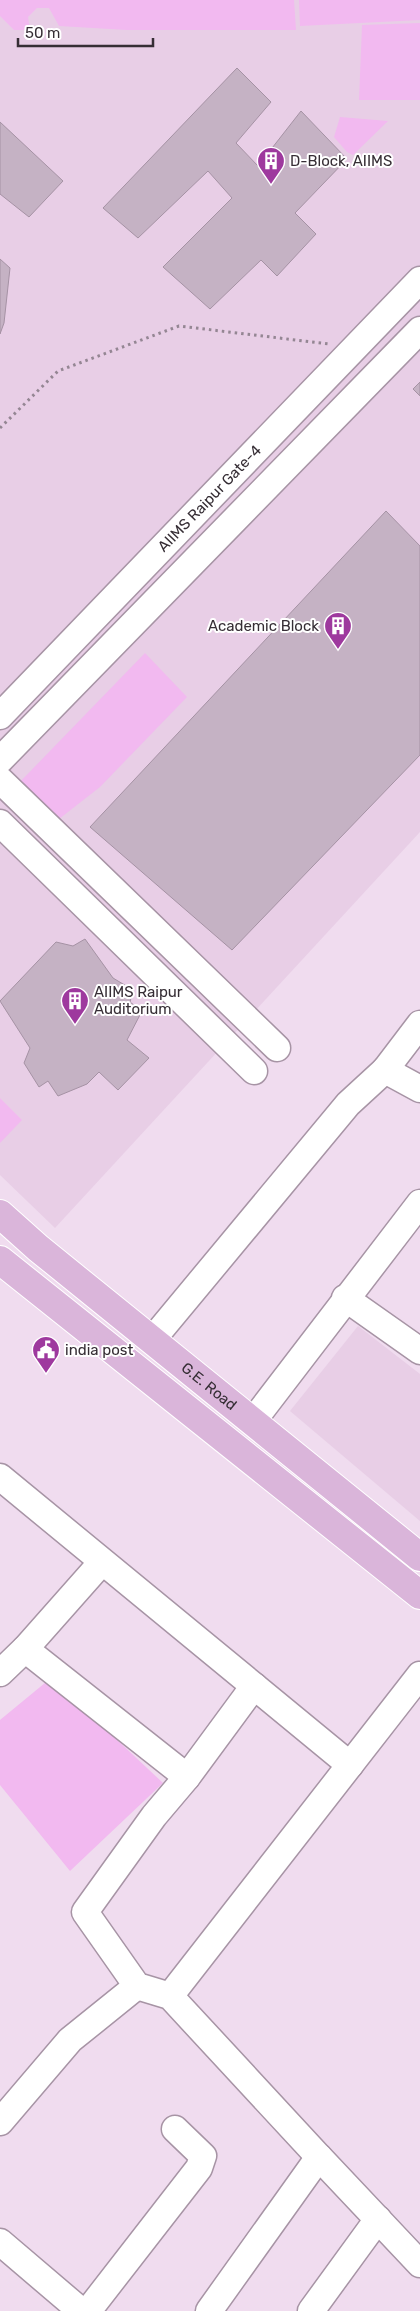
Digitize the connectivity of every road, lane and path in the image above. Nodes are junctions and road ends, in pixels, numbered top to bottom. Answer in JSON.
{"nodes":[{"id":1,"x":420,"y":280,"type":"edge"},
{"id":2,"x":420,"y":330,"type":"edge"},
{"id":3,"x":354,"y":348,"type":"junction"},
{"id":4,"x":0,"y":428,"type":"edge"},
{"id":5,"x":0,"y":716,"type":"edge"},
{"id":6,"x":0,"y":760,"type":"edge"},
{"id":7,"x":0,"y":780,"type":"edge"},
{"id":8,"x":0,"y":822,"type":"edge"},
{"id":9,"x":420,"y":1024,"type":"edge"},
{"id":10,"x":277,"y":1048,"type":"dead end"},
{"id":11,"x":385,"y":1070,"type":"junction"},
{"id":12,"x":254,"y":1071,"type":"dead end"},
{"id":13,"x":420,"y":1089,"type":"edge"},
{"id":14,"x":420,"y":1203,"type":"edge"},
{"id":15,"x":0,"y":1214,"type":"edge"},
{"id":16,"x":0,"y":1261,"type":"edge"},
{"id":17,"x":345,"y":1298,"type":"junction"},
{"id":18,"x":152,"y":1340,"type":"junction"},
{"id":19,"x":420,"y":1351,"type":"edge"},
{"id":20,"x":252,"y":1421,"type":"junction"},
{"id":21,"x":2,"y":1482,"type":"edge"},
{"id":22,"x":420,"y":1557,"type":"edge"},
{"id":23,"x":102,"y":1562,"type":"junction"},
{"id":24,"x":420,"y":1596,"type":"edge"},
{"id":25,"x":25,"y":1649,"type":"junction"},
{"id":26,"x":0,"y":1673,"type":"edge"},
{"id":27,"x":420,"y":1675,"type":"edge"},
{"id":28,"x":254,"y":1686,"type":"junction"},
{"id":29,"x":350,"y":1765,"type":"junction"},
{"id":30,"x":186,"y":1777,"type":"junction"},
{"id":31,"x":137,"y":1986,"type":"junction"},
{"id":32,"x":170,"y":1996,"type":"junction"},
{"id":33,"x":0,"y":2122,"type":"edge"},
{"id":34,"x":175,"y":2129,"type":"dead end"},
{"id":35,"x":319,"y":2157,"type":"junction"},
{"id":36,"x":378,"y":2219,"type":"junction"},
{"id":37,"x":0,"y":2242,"type":"edge"},
{"id":38,"x":420,"y":2264,"type":"edge"},
{"id":39,"x":81,"y":2311,"type":"edge"},
{"id":40,"x":88,"y":2311,"type":"edge"},
{"id":41,"x":209,"y":2311,"type":"edge"},
{"id":42,"x":311,"y":2311,"type":"edge"}],
"edges":[{"from":1,"to":3,"type":"street","name":"AIIMS Raipur Gate-4"},
{"from":2,"to":6,"type":"street"},
{"from":3,"to":4,"type":"path"},
{"from":3,"to":5,"type":"street","name":"AIIMS Raipur Gate-4"},
{"from":7,"to":10,"type":"street"},
{"from":8,"to":12,"type":"street"},
{"from":9,"to":11,"type":"street"},
{"from":11,"to":13,"type":"street"},
{"from":11,"to":18,"type":"street"},
{"from":14,"to":17,"type":"street"},
{"from":15,"to":18,"type":"main road","name":"G.E. Road"},
{"from":16,"to":24,"type":"main road"},
{"from":17,"to":19,"type":"street"},
{"from":17,"to":20,"type":"street"},
{"from":18,"to":20,"type":"main road","name":"G.E. Road"},
{"from":20,"to":22,"type":"main road","name":"G.E. Road"},
{"from":21,"to":23,"type":"street"},
{"from":23,"to":25,"type":"street"},
{"from":23,"to":28,"type":"street"},
{"from":25,"to":26,"type":"street"},
{"from":25,"to":30,"type":"street"},
{"from":27,"to":29,"type":"street"},
{"from":28,"to":29,"type":"street"},
{"from":28,"to":30,"type":"street"},
{"from":29,"to":32,"type":"street"},
{"from":30,"to":31,"type":"street"},
{"from":31,"to":32,"type":"street"},
{"from":31,"to":33,"type":"street"},
{"from":32,"to":35,"type":"street"},
{"from":34,"to":40,"type":"street"},
{"from":35,"to":36,"type":"street"},
{"from":35,"to":41,"type":"street"},
{"from":36,"to":38,"type":"street"},
{"from":36,"to":42,"type":"street"},
{"from":37,"to":39,"type":"street"}]}
